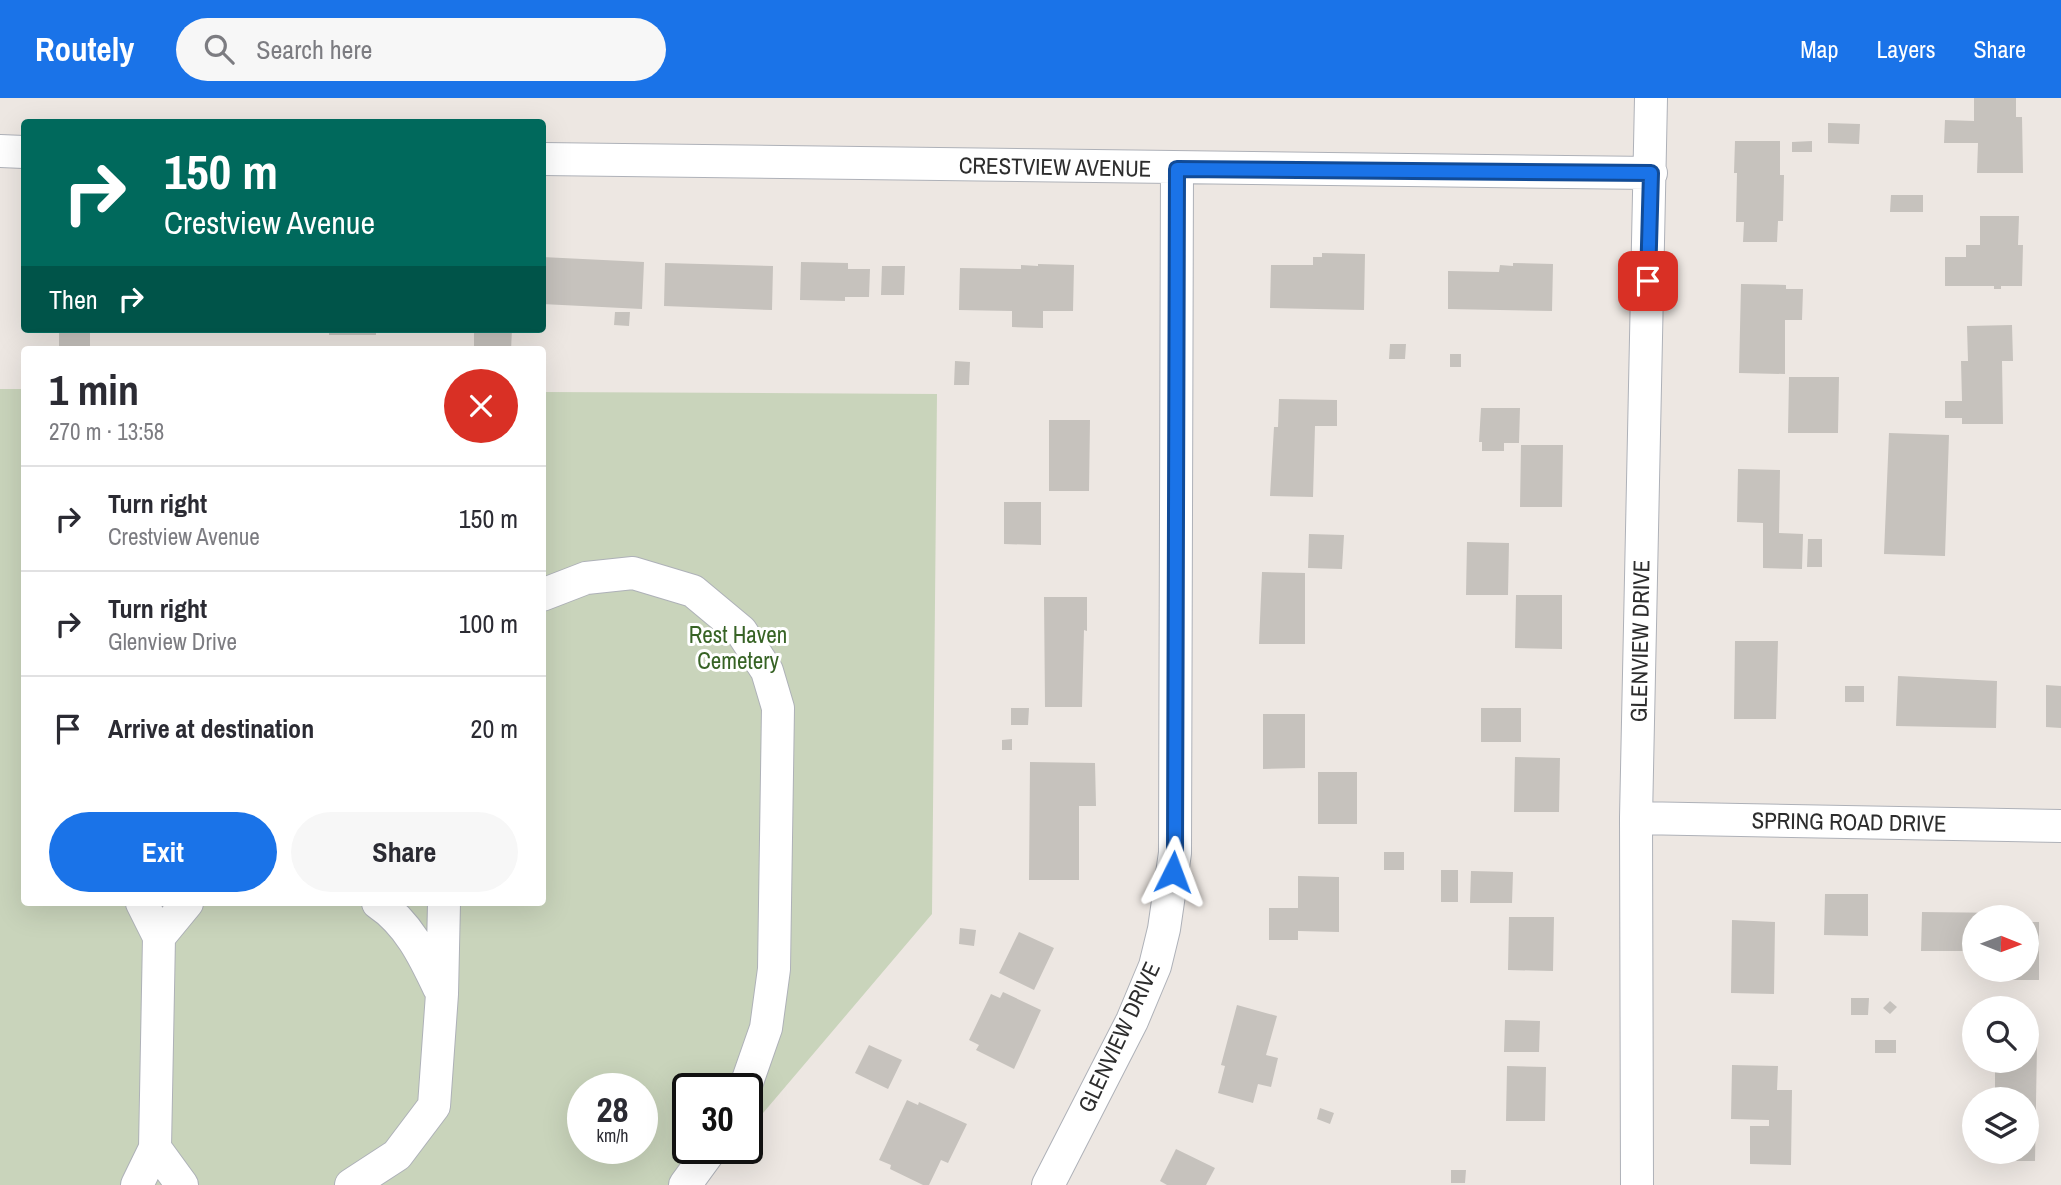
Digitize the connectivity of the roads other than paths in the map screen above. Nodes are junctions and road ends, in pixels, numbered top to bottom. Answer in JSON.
{"nodes":[{"id":1,"x":1651,"y":98,"type":"edge"},
{"id":2,"x":0,"y":151,"type":"edge"},
{"id":3,"x":21,"y":152,"type":"edge"},
{"id":4,"x":546,"y":159,"type":"edge"},
{"id":5,"x":1177,"y":169,"type":"junction"},
{"id":6,"x":1651,"y":173,"type":"junction"},
{"id":7,"x":546,"y":593,"type":"edge"},
{"id":8,"x":1636,"y":818,"type":"junction"},
{"id":9,"x":2061,"y":826,"type":"edge"},
{"id":10,"x":144,"y":906,"type":"edge"},
{"id":11,"x":185,"y":906,"type":"edge"},
{"id":12,"x":383,"y":906,"type":"edge"},
{"id":13,"x":444,"y":906,"type":"edge"},
{"id":14,"x":159,"y":937,"type":"junction"},
{"id":15,"x":442,"y":994,"type":"junction"},
{"id":16,"x":750,"y":1073,"type":"edge"},
{"id":17,"x":155,"y":1148,"type":"junction"},
{"id":18,"x":700,"y":1164,"type":"edge"},
{"id":19,"x":137,"y":1185,"type":"edge"},
{"id":20,"x":182,"y":1185,"type":"edge"},
{"id":21,"x":351,"y":1185,"type":"edge"},
{"id":22,"x":685,"y":1185,"type":"edge"},
{"id":23,"x":1048,"y":1185,"type":"edge"},
{"id":24,"x":1637,"y":1185,"type":"edge"}],
"edges":[{"from":1,"to":6,"type":"street","name":"GLENVIEW DRIVE"},
{"from":2,"to":3,"type":"street"},
{"from":4,"to":5,"type":"street","name":"CRESTVIEW AVENUE"},
{"from":5,"to":6,"type":"street","name":"CRESTVIEW AVENUE"},
{"from":5,"to":23,"type":"street","name":"GLENVIEW DRIVE"},
{"from":6,"to":8,"type":"street","name":"GLENVIEW DRIVE"},
{"from":7,"to":16,"type":"street"},
{"from":8,"to":9,"type":"street","name":"SPRING ROAD DRIVE"},
{"from":8,"to":24,"type":"street","name":"GLENVIEW DRIVE"},
{"from":10,"to":14,"type":"street"},
{"from":11,"to":14,"type":"street"},
{"from":12,"to":15,"type":"street"},
{"from":13,"to":15,"type":"street"},
{"from":14,"to":17,"type":"street"},
{"from":15,"to":21,"type":"street"},
{"from":17,"to":19,"type":"street"},
{"from":17,"to":20,"type":"street"},
{"from":18,"to":22,"type":"street"}]}
